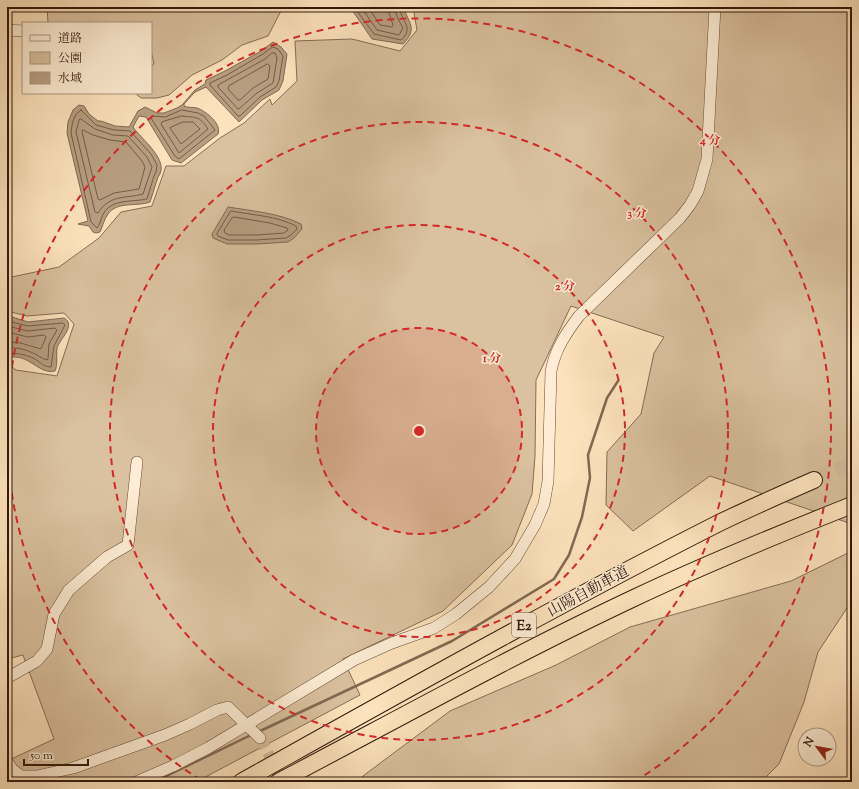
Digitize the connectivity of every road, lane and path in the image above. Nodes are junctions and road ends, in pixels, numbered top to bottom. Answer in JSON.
{"nodes":[{"id":1,"x":715,"y":7,"type":"edge"},
{"id":2,"x":7,"y":30,"type":"edge"},
{"id":3,"x":22,"y":31,"type":"edge"},
{"id":4,"x":137,"y":462,"type":"dead end"},
{"id":5,"x":814,"y":480,"type":"tunnel mouth"},
{"id":6,"x":852,"y":505,"type":"edge"},
{"id":7,"x":7,"y":678,"type":"edge"},
{"id":8,"x":247,"y":725,"type":"junction"},
{"id":9,"x":260,"y":738,"type":"tunnel mouth"},
{"id":10,"x":7,"y":761,"type":"edge"},
{"id":11,"x":136,"y":782,"type":"edge"},
{"id":12,"x":241,"y":782,"type":"edge"},
{"id":13,"x":278,"y":782,"type":"edge"}],
"edges":[{"from":1,"to":8,"type":"street"},
{"from":2,"to":3,"type":"street"},
{"from":4,"to":7,"type":"street"},
{"from":5,"to":12,"type":"highway","name":"山陽自動車道","number":"E2"},
{"from":6,"to":13,"type":"highway","name":"山陽自動車道","number":"E2"},
{"from":8,"to":9,"type":"street"},
{"from":8,"to":10,"type":"street"},
{"from":8,"to":11,"type":"street"}]}
